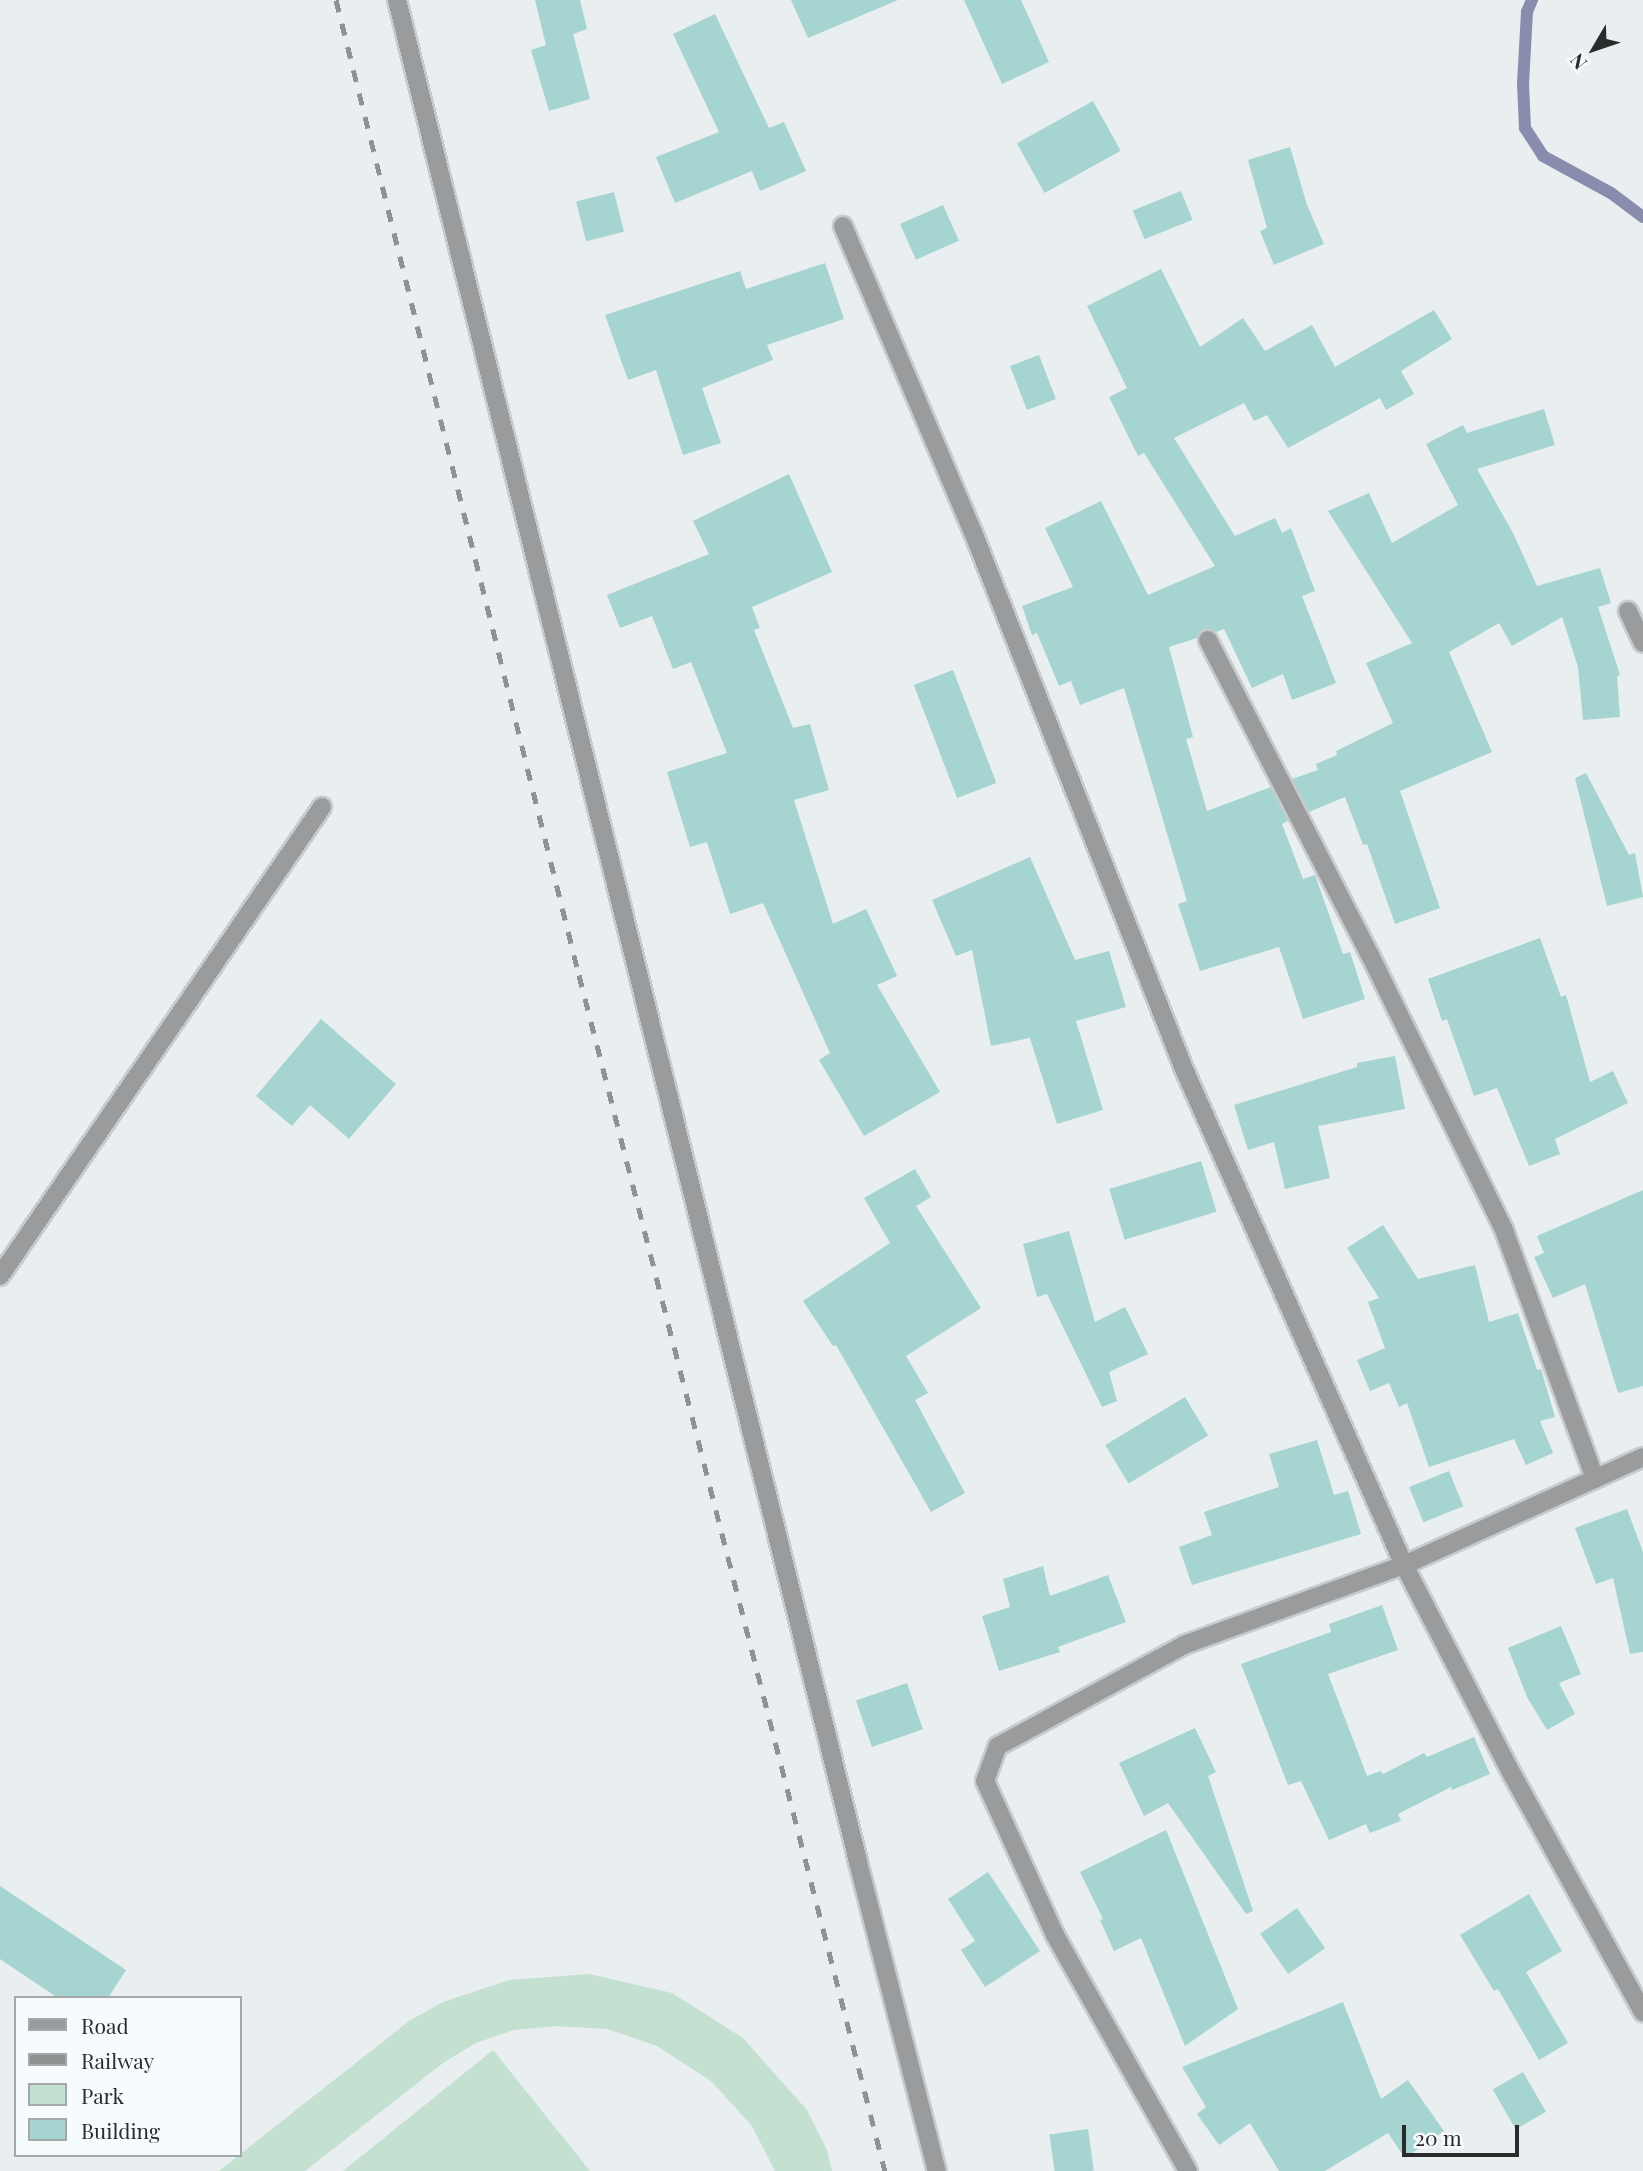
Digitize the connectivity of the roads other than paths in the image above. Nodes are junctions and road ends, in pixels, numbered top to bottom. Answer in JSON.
{"nodes":[{"id":1,"x":397,"y":0,"type":"edge"},
{"id":2,"x":843,"y":226,"type":"dead end"},
{"id":3,"x":1628,"y":611,"type":"dead end"},
{"id":4,"x":1208,"y":640,"type":"dead end"},
{"id":5,"x":1643,"y":643,"type":"edge"},
{"id":6,"x":322,"y":807,"type":"dead end"},
{"id":7,"x":0,"y":1276,"type":"edge"},
{"id":8,"x":1643,"y":1457,"type":"edge"},
{"id":9,"x":1595,"y":1479,"type":"junction"},
{"id":10,"x":1404,"y":1565,"type":"junction"},
{"id":11,"x":1643,"y":2012,"type":"edge"},
{"id":12,"x":937,"y":2171,"type":"edge"},
{"id":13,"x":1188,"y":2171,"type":"edge"}],
"edges":[{"from":1,"to":12,"type":"street"},
{"from":2,"to":10,"type":"street"},
{"from":3,"to":5,"type":"street"},
{"from":4,"to":9,"type":"street"},
{"from":6,"to":7,"type":"street"},
{"from":8,"to":9,"type":"street"},
{"from":9,"to":10,"type":"street"},
{"from":10,"to":11,"type":"street"},
{"from":10,"to":13,"type":"street"}]}
